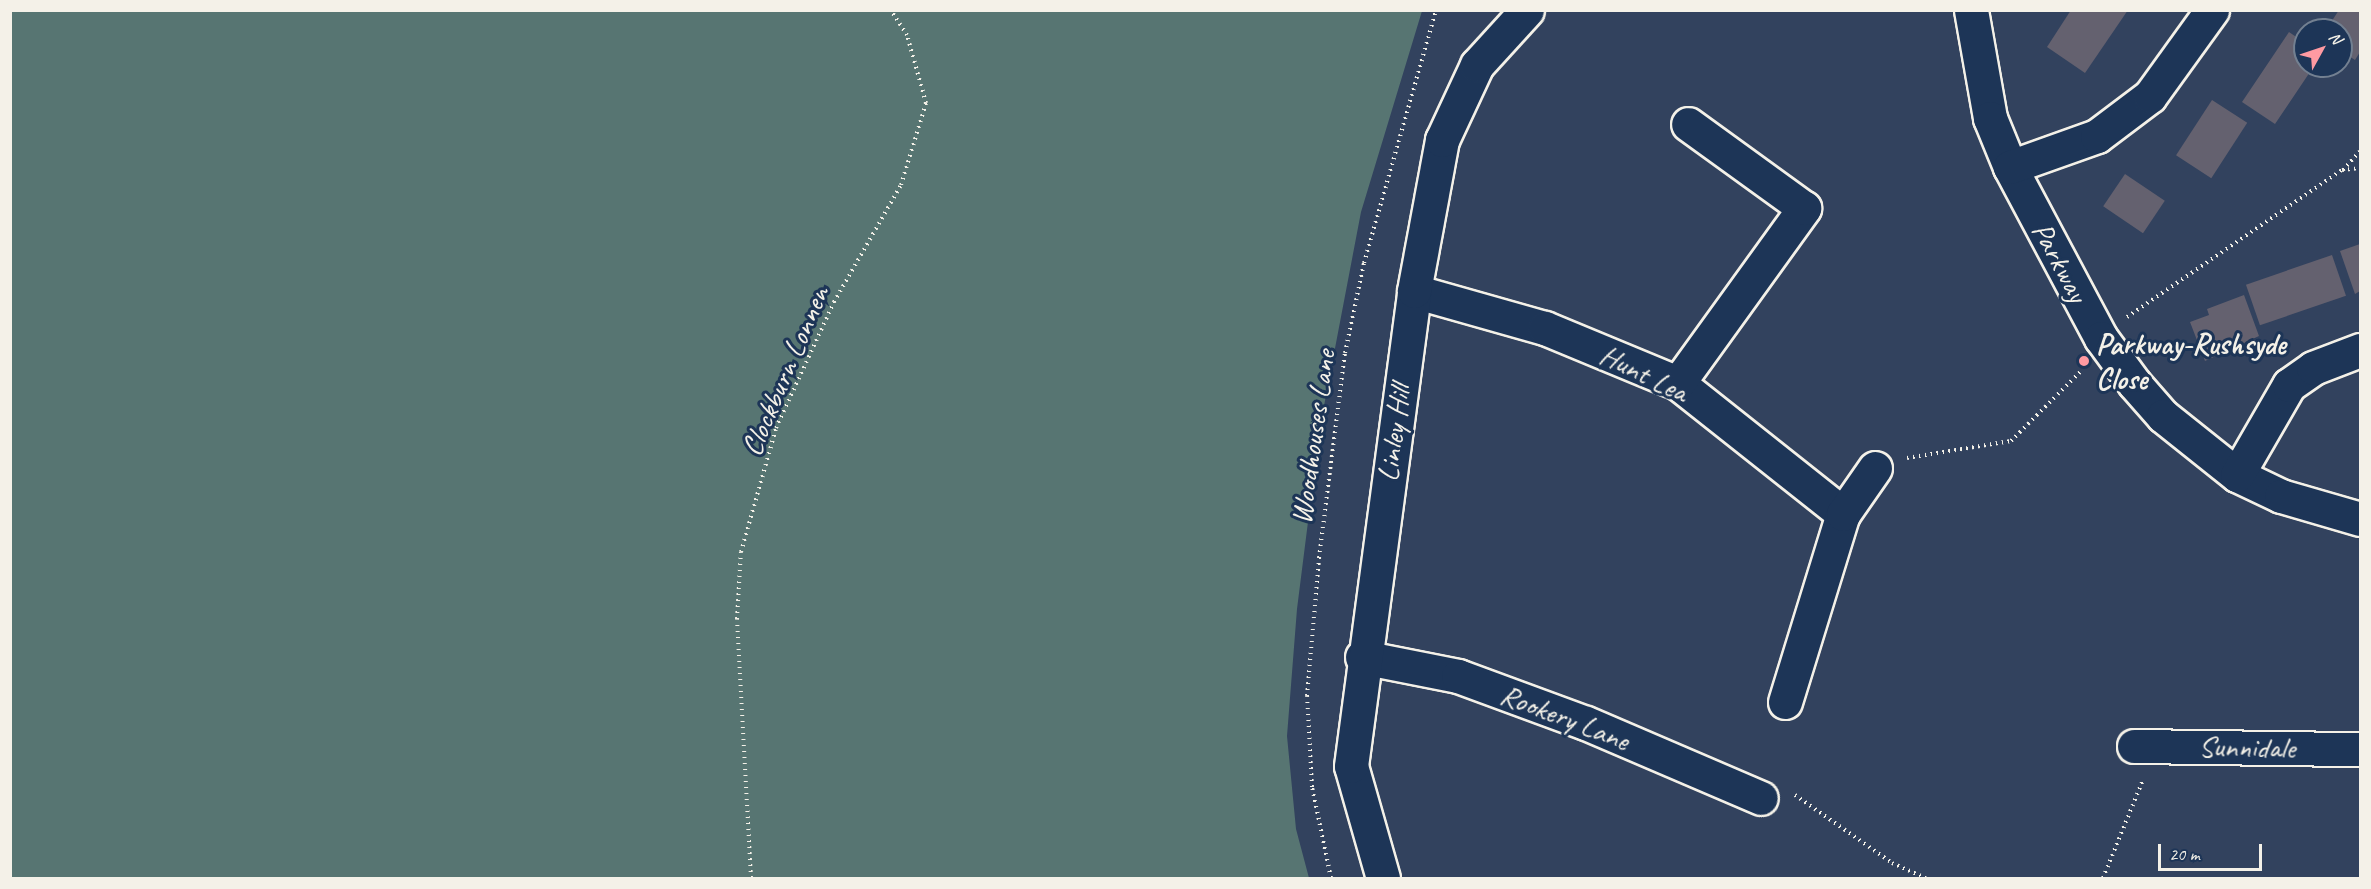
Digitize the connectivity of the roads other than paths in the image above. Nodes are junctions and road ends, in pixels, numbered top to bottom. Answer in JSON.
{"nodes":[{"id":1,"x":1527,"y":10,"type":"edge"},
{"id":2,"x":1971,"y":10,"type":"edge"},
{"id":3,"x":2212,"y":10,"type":"edge"},
{"id":4,"x":1688,"y":124,"type":"dead end"},
{"id":5,"x":2010,"y":167,"type":"junction"},
{"id":6,"x":1414,"y":291,"type":"junction"},
{"id":7,"x":2361,"y":350,"type":"edge"},
{"id":8,"x":1678,"y":383,"type":"junction"},
{"id":9,"x":1875,"y":468,"type":"road end"},
{"id":10,"x":2237,"y":474,"type":"junction"},
{"id":11,"x":1843,"y":513,"type":"junction"},
{"id":12,"x":2361,"y":519,"type":"edge"},
{"id":13,"x":1362,"y":657,"type":"junction"},
{"id":14,"x":1785,"y":702,"type":"dead end"},
{"id":15,"x":2145,"y":746,"type":"road end"},
{"id":16,"x":2361,"y":749,"type":"edge"},
{"id":17,"x":1761,"y":798,"type":"road end"},
{"id":18,"x":1383,"y":879,"type":"edge"}],
"edges":[{"from":1,"to":6,"type":"street","name":"Linley Hill"},
{"from":2,"to":5,"type":"street","name":"Parkway"},
{"from":3,"to":5,"type":"street"},
{"from":4,"to":8,"type":"street"},
{"from":5,"to":10,"type":"street","name":"Parkway"},
{"from":6,"to":8,"type":"street","name":"Hunt Lea"},
{"from":6,"to":13,"type":"street","name":"Linley Hill"},
{"from":7,"to":10,"type":"street"},
{"from":8,"to":11,"type":"street","name":"Hunt Lea"},
{"from":9,"to":11,"type":"street"},
{"from":10,"to":12,"type":"street","name":"Parkway"},
{"from":11,"to":14,"type":"street"},
{"from":13,"to":17,"type":"street","name":"Rookery Lane"},
{"from":13,"to":18,"type":"street","name":"Linley Hill"},
{"from":15,"to":16,"type":"street","name":"Sunnidale"}]}
